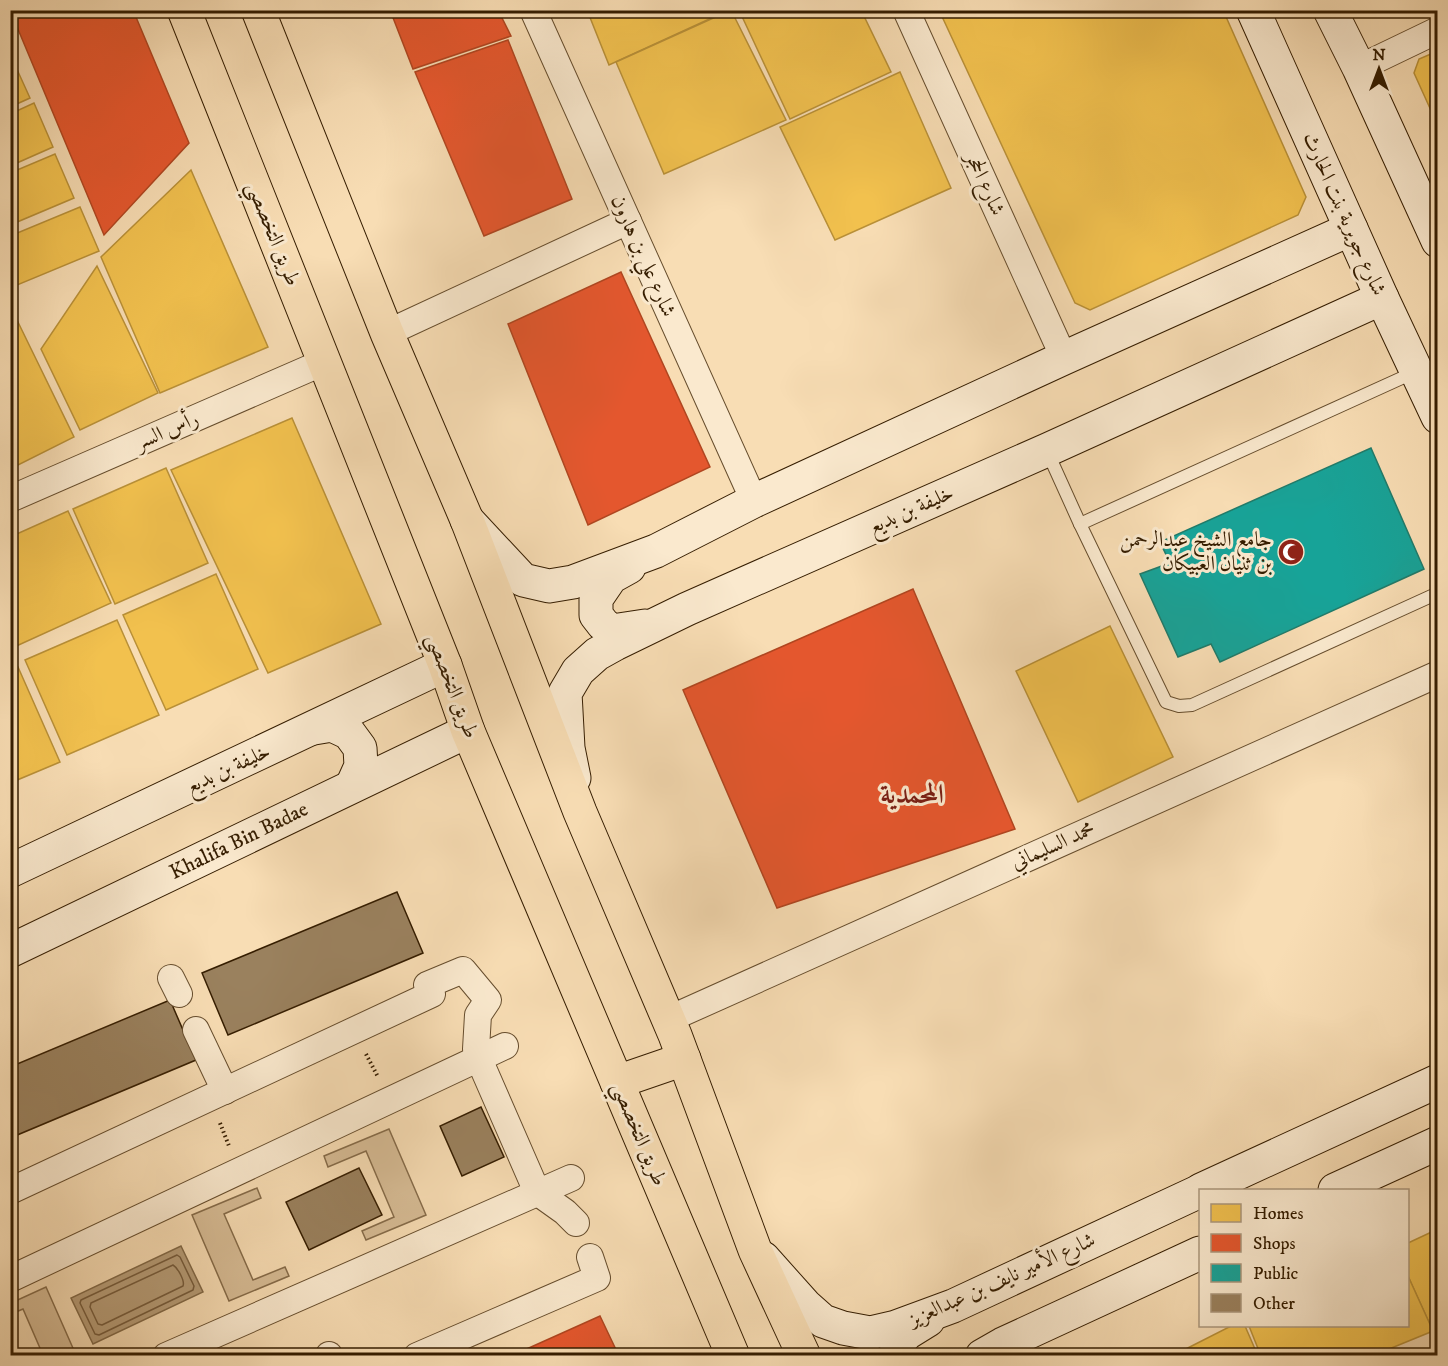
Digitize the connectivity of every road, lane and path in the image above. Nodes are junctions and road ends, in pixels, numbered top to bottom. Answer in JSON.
{"nodes":[{"id":1,"x":184,"y":10,"type":"edge"},
{"id":2,"x":258,"y":10,"type":"edge"},
{"id":3,"x":533,"y":10,"type":"edge"},
{"id":4,"x":906,"y":10,"type":"edge"},
{"id":5,"x":1254,"y":10,"type":"edge"},
{"id":6,"x":1330,"y":10,"type":"edge"},
{"id":7,"x":1437,"y":30,"type":"edge"},
{"id":8,"x":1359,"y":68,"type":"junction"},
{"id":9,"x":628,"y":222,"type":"junction"},
{"id":10,"x":1351,"y":229,"type":"junction"},
{"id":11,"x":1437,"y":241,"type":"edge"},
{"id":12,"x":1382,"y":298,"type":"junction"},
{"id":13,"x":387,"y":333,"type":"junction"},
{"id":14,"x":1064,"y":358,"type":"junction"},
{"id":15,"x":324,"y":363,"type":"junction"},
{"id":16,"x":1416,"y":371,"type":"junction"},
{"id":17,"x":1437,"y":417,"type":"edge"},
{"id":18,"x":1047,"y":450,"type":"junction"},
{"id":19,"x":10,"y":499,"type":"edge"},
{"id":20,"x":754,"y":501,"type":"junction"},
{"id":21,"x":467,"y":520,"type":"junction"},
{"id":22,"x":1080,"y":524,"type":"junction"},
{"id":23,"x":656,"y":551,"type":"junction"},
{"id":24,"x":1437,"y":593,"type":"edge"},
{"id":25,"x":687,"y":609,"type":"junction"},
{"id":26,"x":445,"y":665,"type":"junction"},
{"id":27,"x":1437,"y":674,"type":"edge"},
{"id":28,"x":314,"y":728,"type":"junction"},
{"id":29,"x":468,"y":731,"type":"junction"},
{"id":30,"x":352,"y":786,"type":"junction"},
{"id":31,"x":580,"y":812,"type":"junction"},
{"id":32,"x":10,"y":872,"type":"edge"},
{"id":33,"x":10,"y":951,"type":"edge"},
{"id":34,"x":669,"y":1019,"type":"junction"},
{"id":35,"x":196,"y":1030,"type":"dead end"},
{"id":36,"x":357,"y":1035,"type":"junction"},
{"id":37,"x":505,"y":1046,"type":"dead end"},
{"id":38,"x":479,"y":1059,"type":"junction"},
{"id":39,"x":684,"y":1059,"type":"junction"},
{"id":40,"x":1437,"y":1081,"type":"edge"},
{"id":41,"x":617,"y":1082,"type":"junction"},
{"id":42,"x":385,"y":1092,"type":"junction"},
{"id":43,"x":216,"y":1100,"type":"junction"},
{"id":44,"x":1437,"y":1143,"type":"edge"},
{"id":45,"x":237,"y":1163,"type":"junction"},
{"id":46,"x":571,"y":1178,"type":"dead end"},
{"id":47,"x":1205,"y":1189,"type":"edge"},
{"id":48,"x":1339,"y":1189,"type":"edge"},
{"id":49,"x":10,"y":1191,"type":"edge"},
{"id":50,"x":537,"y":1192,"type":"junction"},
{"id":51,"x":1199,"y":1192,"type":"edge"},
{"id":52,"x":10,"y":1205,"type":"edge"},
{"id":53,"x":10,"y":1210,"type":"edge"},
{"id":54,"x":576,"y":1223,"type":"dead end"},
{"id":55,"x":755,"y":1250,"type":"junction"},
{"id":56,"x":1199,"y":1252,"type":"edge"},
{"id":57,"x":590,"y":1257,"type":"dead end"},
{"id":58,"x":17,"y":1270,"type":"edge"},
{"id":59,"x":953,"y":1306,"type":"junction"},
{"id":60,"x":983,"y":1354,"type":"edge"},
{"id":61,"x":166,"y":1356,"type":"edge"},
{"id":62,"x":417,"y":1356,"type":"edge"},
{"id":63,"x":733,"y":1356,"type":"edge"},
{"id":64,"x":804,"y":1356,"type":"edge"},
{"id":65,"x":896,"y":1356,"type":"edge"}],
"edges":[{"from":1,"to":15,"type":"main road","name":"طريق التخصصي"},
{"from":2,"to":13,"type":"main road"},
{"from":3,"to":9,"type":"street","name":"شارع علي بن هارون"},
{"from":4,"to":14,"type":"street","name":"شارع الحجر"},
{"from":5,"to":10,"type":"street","name":"شارع جويرية بنت الحارث"},
{"from":6,"to":8,"type":"street"},
{"from":7,"to":8,"type":"street"},
{"from":8,"to":11,"type":"street"},
{"from":9,"to":13,"type":"street"},
{"from":9,"to":20,"type":"street","name":"شارع علي بن هارون"},
{"from":10,"to":12,"type":"street","name":"شارع جويرية بنت الحارث"},
{"from":10,"to":14,"type":"street"},
{"from":12,"to":16,"type":"street","name":"شارع جويرية بنت الحارث"},
{"from":12,"to":18,"type":"street","name":"خليفة بن بديع"},
{"from":13,"to":21,"type":"main road"},
{"from":14,"to":20,"type":"street"},
{"from":15,"to":19,"type":"street","name":"رأس السر"},
{"from":15,"to":26,"type":"main road","name":"طريق التخصصي"},
{"from":16,"to":17,"type":"street","name":"شارع جويرية بنت الحارث"},
{"from":16,"to":22,"type":"lane"},
{"from":18,"to":22,"type":"lane"},
{"from":18,"to":25,"type":"street","name":"خليفة بن بديع"},
{"from":20,"to":23,"type":"street"},
{"from":21,"to":23,"type":"street"},
{"from":21,"to":31,"type":"main road"},
{"from":22,"to":24,"type":"lane"},
{"from":23,"to":25,"type":"street"},
{"from":25,"to":31,"type":"street","name":"خليفة بن بديع"},
{"from":26,"to":28,"type":"street","name":"خليفة بن بديع"},
{"from":26,"to":29,"type":"main road","name":"طريق التخصصي"},
{"from":27,"to":34,"type":"street","name":"محمد السليماني"},
{"from":28,"to":30,"type":"street"},
{"from":28,"to":32,"type":"street","name":"خليفة بن بديع"},
{"from":29,"to":30,"type":"street","name":"Khalifa Bin Badae"},
{"from":29,"to":41,"type":"main road","name":"طريق التخصصي"},
{"from":30,"to":33,"type":"street","name":"Khalifa Bin Badae"},
{"from":31,"to":34,"type":"main road"},
{"from":34,"to":39,"type":"main road"},
{"from":35,"to":43,"type":"street"},
{"from":36,"to":38,"type":"street"},
{"from":36,"to":42,"type":"path"},
{"from":36,"to":43,"type":"street"},
{"from":37,"to":38,"type":"street"},
{"from":38,"to":42,"type":"street"},
{"from":38,"to":50,"type":"street"},
{"from":39,"to":41,"type":"main road"},
{"from":39,"to":55,"type":"main road"},
{"from":40,"to":47,"type":"street","name":"شارع الأمير نايف بن عبدالعزيز"},
{"from":41,"to":63,"type":"main road","name":"طريق التخصصي"},
{"from":42,"to":45,"type":"street"},
{"from":43,"to":45,"type":"path"},
{"from":43,"to":49,"type":"street"},
{"from":44,"to":48,"type":"street"},
{"from":45,"to":58,"type":"street"},
{"from":46,"to":50,"type":"street"},
{"from":50,"to":54,"type":"street"},
{"from":50,"to":61,"type":"street"},
{"from":51,"to":59,"type":"street","name":"شارع الأمير نايف بن عبدالعزيز"},
{"from":52,"to":53,"type":"street"},
{"from":55,"to":59,"type":"street","name":"شارع الأمير نايف بن عبدالعزيز"},
{"from":55,"to":64,"type":"main road"},
{"from":56,"to":60,"type":"street"},
{"from":57,"to":62,"type":"street"},
{"from":59,"to":65,"type":"street"}]}
